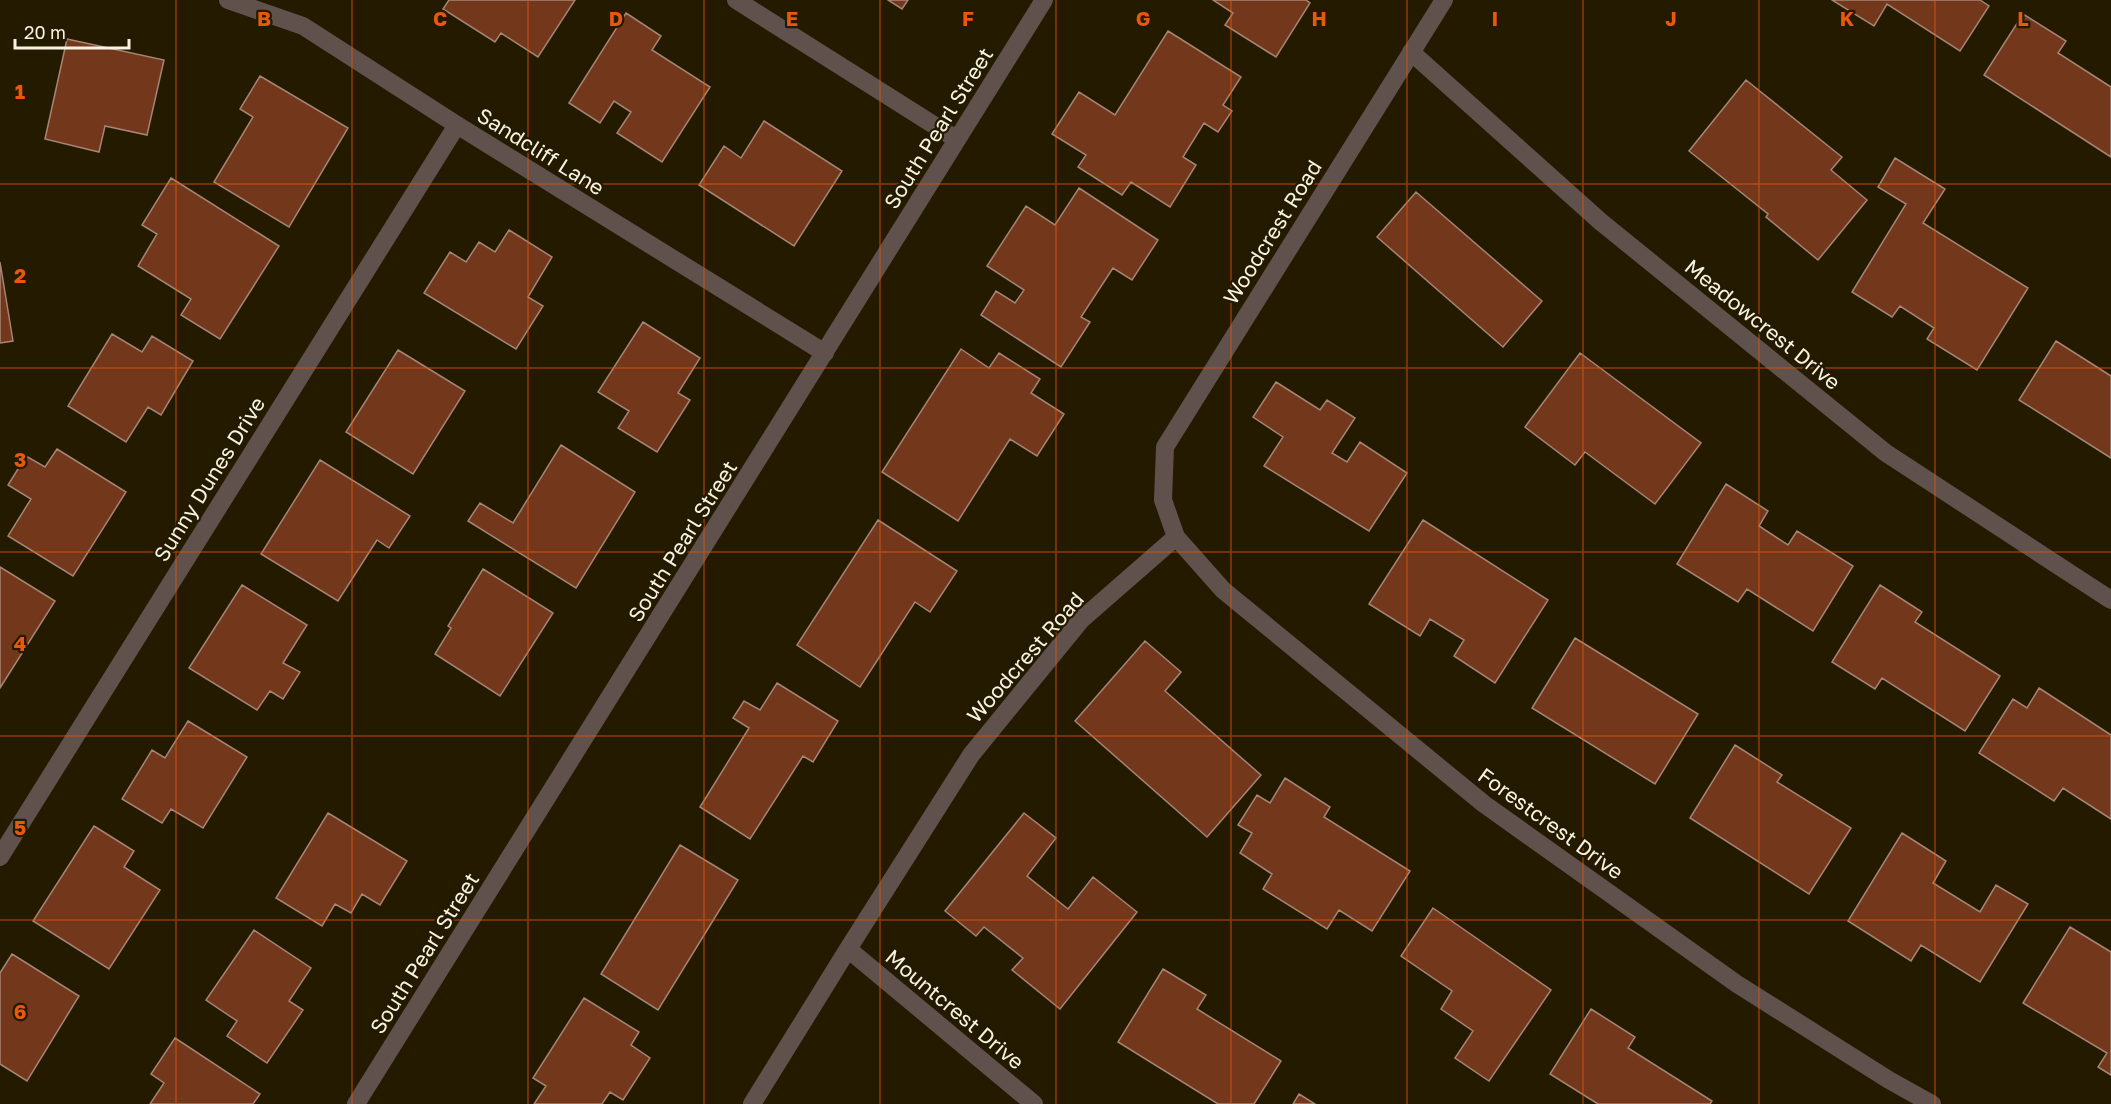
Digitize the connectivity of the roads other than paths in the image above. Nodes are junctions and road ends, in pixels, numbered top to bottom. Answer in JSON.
{"nodes":[{"id":1,"x":228,"y":0,"type":"edge"},
{"id":2,"x":736,"y":0,"type":"edge"},
{"id":3,"x":1044,"y":0,"type":"edge"},
{"id":4,"x":1444,"y":0,"type":"edge"},
{"id":5,"x":1412,"y":52,"type":"junction"},
{"id":6,"x":457,"y":125,"type":"junction"},
{"id":7,"x":956,"y":139,"type":"junction"},
{"id":8,"x":825,"y":353,"type":"junction"},
{"id":9,"x":1176,"y":537,"type":"junction"},
{"id":10,"x":2111,"y":600,"type":"edge"},
{"id":11,"x":0,"y":857,"type":"edge"},
{"id":12,"x":848,"y":949,"type":"junction"},
{"id":13,"x":356,"y":1104,"type":"edge"},
{"id":14,"x":752,"y":1104,"type":"edge"},
{"id":15,"x":1034,"y":1104,"type":"edge"},
{"id":16,"x":1932,"y":1104,"type":"edge"}],
"edges":[{"from":1,"to":6,"type":"street","name":"Sandcliff Lane"},
{"from":2,"to":7,"type":"street"},
{"from":3,"to":7,"type":"street","name":"South Pearl Street"},
{"from":4,"to":5,"type":"street","name":"Woodcrest Road"},
{"from":5,"to":9,"type":"street","name":"Woodcrest Road"},
{"from":5,"to":10,"type":"street","name":"Meadowcrest Drive"},
{"from":6,"to":8,"type":"street","name":"Sandcliff Lane"},
{"from":6,"to":11,"type":"street","name":"Sunny Dunes Drive"},
{"from":7,"to":8,"type":"street","name":"South Pearl Street"},
{"from":8,"to":13,"type":"street","name":"South Pearl Street"},
{"from":9,"to":12,"type":"street","name":"Woodcrest Road"},
{"from":9,"to":16,"type":"street","name":"Forestcrest Drive"},
{"from":12,"to":14,"type":"street","name":"Woodcrest Road"},
{"from":12,"to":15,"type":"street","name":"Mountcrest Drive"}]}
